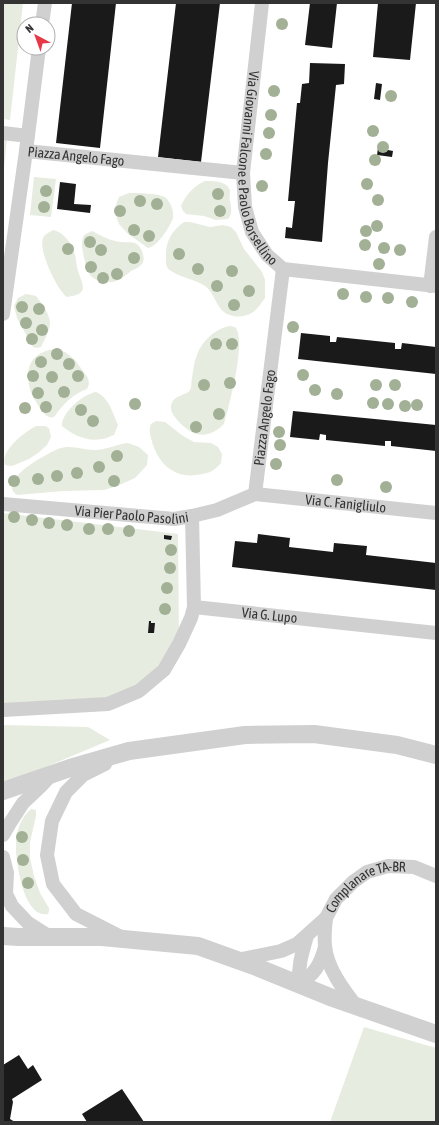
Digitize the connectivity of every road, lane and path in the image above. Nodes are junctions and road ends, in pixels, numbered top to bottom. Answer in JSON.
{"nodes":[{"id":1,"x":45,"y":3,"type":"edge"},
{"id":2,"x":262,"y":3,"type":"edge"},
{"id":3,"x":43,"y":16,"type":"edge"},
{"id":4,"x":38,"y":56,"type":"edge"},
{"id":5,"x":3,"y":133,"type":"edge"},
{"id":6,"x":28,"y":136,"type":"junction"},
{"id":7,"x":26,"y":151,"type":"junction"},
{"id":8,"x":243,"y":173,"type":"junction"},
{"id":9,"x":436,"y":237,"type":"edge"},
{"id":10,"x":283,"y":269,"type":"junction"},
{"id":11,"x":433,"y":286,"type":"edge"},
{"id":12,"x":3,"y":314,"type":"edge"},
{"id":13,"x":255,"y":494,"type":"junction"},
{"id":14,"x":3,"y":504,"type":"edge"},
{"id":15,"x":436,"y":513,"type":"edge"},
{"id":16,"x":192,"y":516,"type":"junction"},
{"id":17,"x":194,"y":607,"type":"junction"},
{"id":18,"x":436,"y":633,"type":"edge"},
{"id":19,"x":3,"y":710,"type":"edge"},
{"id":20,"x":130,"y":751,"type":"junction"},
{"id":21,"x":436,"y":755,"type":"edge"},
{"id":22,"x":52,"y":774,"type":"junction"},
{"id":23,"x":3,"y":791,"type":"edge"},
{"id":24,"x":3,"y":836,"type":"edge"},
{"id":25,"x":3,"y":857,"type":"edge"},
{"id":26,"x":436,"y":876,"type":"edge"},
{"id":27,"x":5,"y":896,"type":"edge"},
{"id":28,"x":326,"y":918,"type":"junction"},
{"id":29,"x":3,"y":936,"type":"edge"},
{"id":30,"x":307,"y":936,"type":"junction"},
{"id":31,"x":50,"y":937,"type":"junction"},
{"id":32,"x":127,"y":939,"type":"junction"},
{"id":33,"x":325,"y":947,"type":"junction"},
{"id":34,"x":237,"y":960,"type":"junction"},
{"id":35,"x":299,"y":984,"type":"junction"},
{"id":36,"x":356,"y":1006,"type":"junction"},
{"id":37,"x":436,"y":1034,"type":"edge"}],
"edges":[{"from":1,"to":3,"type":"street"},
{"from":2,"to":8,"type":"street","name":"Via Giovanni Falcone e Paolo Borsellino"},
{"from":4,"to":6,"type":"street"},
{"from":5,"to":6,"type":"street"},
{"from":6,"to":7,"type":"street"},
{"from":7,"to":8,"type":"street","name":"Piazza Angelo Fago"},
{"from":7,"to":12,"type":"street","name":"Piazza Angelo Fago"},
{"from":8,"to":10,"type":"street","name":"Via Giovanni Falcone e Paolo Borsellino"},
{"from":9,"to":11,"type":"street"},
{"from":10,"to":11,"type":"street","name":"Via Giovanni Falcone e Paolo Borsellino"},
{"from":10,"to":13,"type":"street","name":"Piazza Angelo Fago"},
{"from":13,"to":15,"type":"street","name":"Via C. Fanigliulo"},
{"from":13,"to":16,"type":"street","name":"Via Pier Paolo Pasolini"},
{"from":14,"to":16,"type":"street","name":"Via Pier Paolo Pasolini"},
{"from":16,"to":17,"type":"street"},
{"from":17,"to":18,"type":"street","name":"Via G. Lupo"},
{"from":17,"to":19,"type":"street"},
{"from":20,"to":21,"type":"street"},
{"from":20,"to":22,"type":"street"},
{"from":20,"to":32,"type":"street"},
{"from":22,"to":23,"type":"street"},
{"from":22,"to":24,"type":"street"},
{"from":25,"to":27,"type":"street"},
{"from":26,"to":28,"type":"street","name":"Complanare TA-BR"},
{"from":27,"to":31,"type":"street"},
{"from":28,"to":30,"type":"street"},
{"from":28,"to":33,"type":"street"},
{"from":29,"to":31,"type":"street"},
{"from":30,"to":34,"type":"street"},
{"from":30,"to":35,"type":"street"},
{"from":31,"to":32,"type":"street"},
{"from":32,"to":34,"type":"street"},
{"from":33,"to":35,"type":"street"},
{"from":33,"to":36,"type":"street"},
{"from":34,"to":35,"type":"street"},
{"from":35,"to":36,"type":"street"},
{"from":36,"to":37,"type":"street"}]}
